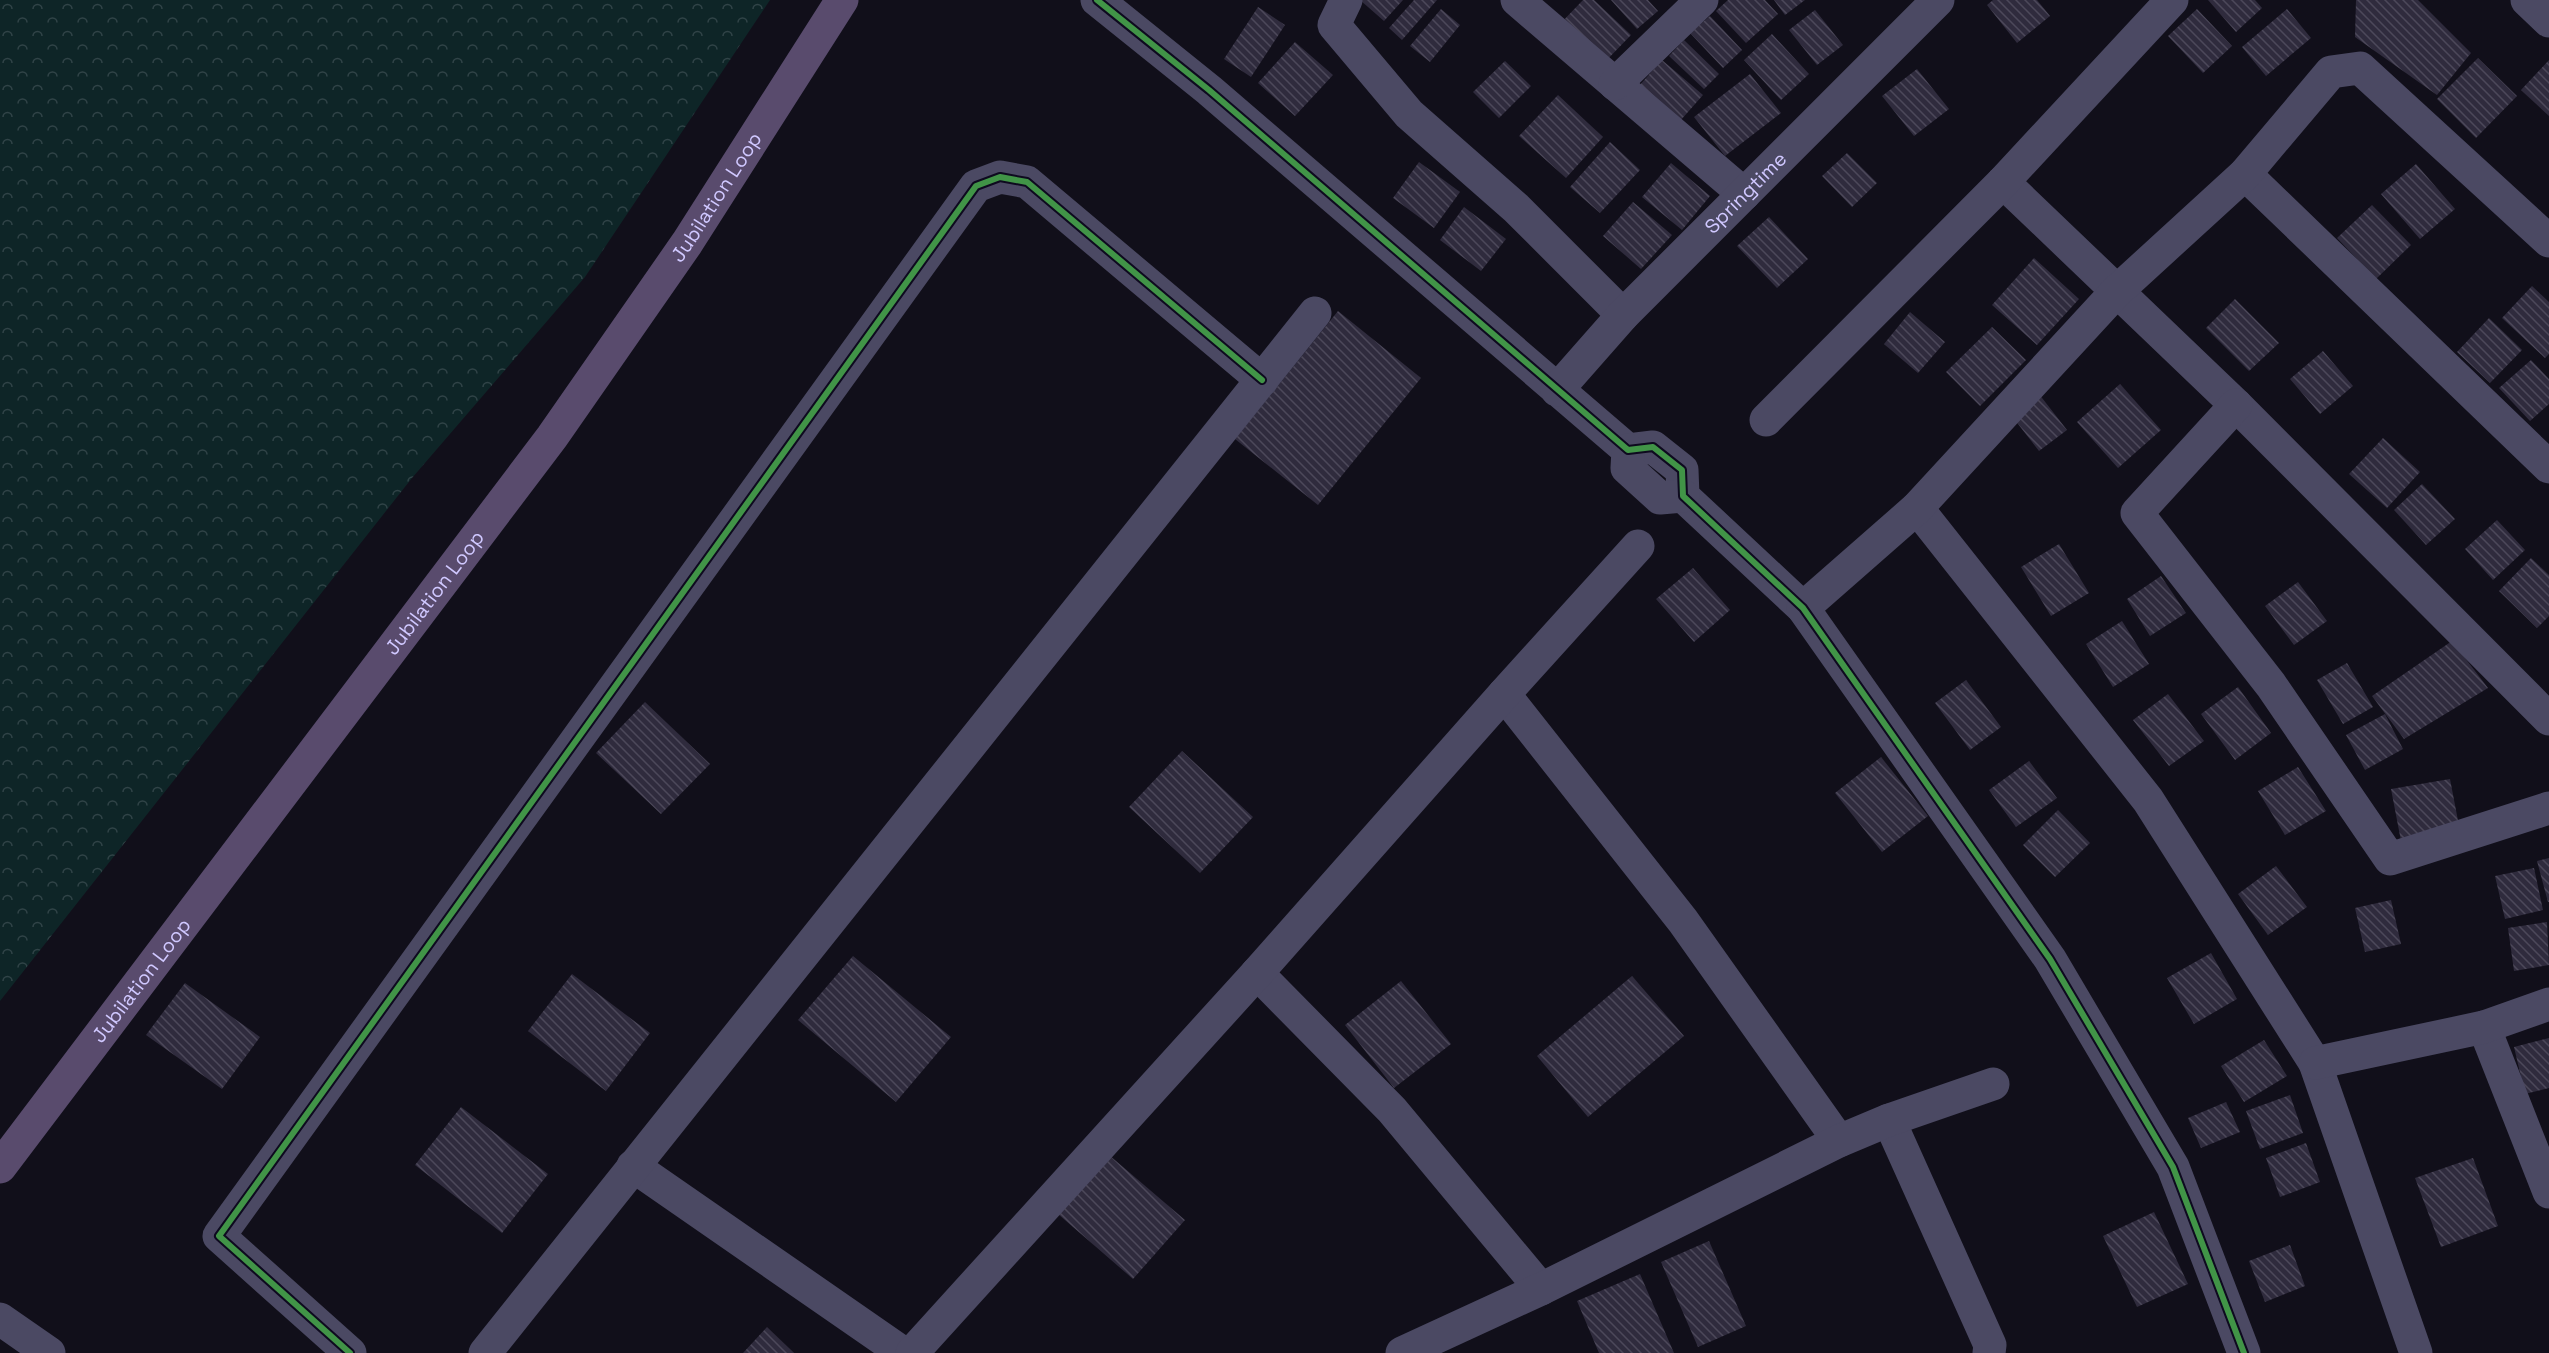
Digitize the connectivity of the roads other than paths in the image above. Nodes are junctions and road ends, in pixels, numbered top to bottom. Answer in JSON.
{"nodes":[{"id":1,"x":842,"y":0,"type":"edge"},
{"id":2,"x":1097,"y":0,"type":"edge"},
{"id":3,"x":1346,"y":0,"type":"edge"},
{"id":4,"x":1517,"y":0,"type":"edge"},
{"id":5,"x":1702,"y":0,"type":"edge"},
{"id":6,"x":1938,"y":0,"type":"edge"},
{"id":7,"x":2172,"y":0,"type":"edge"},
{"id":8,"x":2528,"y":0,"type":"edge"},
{"id":9,"x":2549,"y":21,"type":"edge"},
{"id":10,"x":1615,"y":84,"type":"junction"},
{"id":11,"x":2245,"y":174,"type":"junction"},
{"id":12,"x":2003,"y":182,"type":"junction"},
{"id":13,"x":1744,"y":194,"type":"junction"},
{"id":14,"x":2549,"y":241,"type":"edge"},
{"id":15,"x":2116,"y":292,"type":"junction"},
{"id":16,"x":1315,"y":313,"type":"dead end"},
{"id":17,"x":1623,"y":315,"type":"junction"},
{"id":18,"x":1262,"y":380,"type":"junction"},
{"id":19,"x":1557,"y":390,"type":"junction"},
{"id":20,"x":2236,"y":405,"type":"junction"},
{"id":21,"x":1766,"y":420,"type":"dead end"},
{"id":22,"x":2549,"y":467,"type":"edge"},
{"id":23,"x":1917,"y":508,"type":"junction"},
{"id":24,"x":1638,"y":546,"type":"dead end"},
{"id":25,"x":1803,"y":608,"type":"junction"},
{"id":26,"x":1504,"y":694,"type":"junction"},
{"id":27,"x":2549,"y":718,"type":"edge"},
{"id":28,"x":2549,"y":808,"type":"edge"},
{"id":29,"x":1257,"y":973,"type":"junction"},
{"id":30,"x":2549,"y":1004,"type":"edge"},
{"id":31,"x":2484,"y":1027,"type":"junction"},
{"id":32,"x":2315,"y":1063,"type":"junction"},
{"id":33,"x":1993,"y":1084,"type":"dead end"},
{"id":34,"x":1889,"y":1120,"type":"junction"},
{"id":35,"x":1839,"y":1141,"type":"junction"},
{"id":36,"x":633,"y":1166,"type":"junction"},
{"id":37,"x":0,"y":1167,"type":"edge"},
{"id":38,"x":2549,"y":1192,"type":"edge"},
{"id":39,"x":1541,"y":1288,"type":"junction"},
{"id":40,"x":0,"y":1319,"type":"edge"},
{"id":41,"x":49,"y":1353,"type":"edge"},
{"id":42,"x":350,"y":1353,"type":"edge"},
{"id":43,"x":485,"y":1353,"type":"edge"},
{"id":44,"x":903,"y":1353,"type":"edge"},
{"id":45,"x":912,"y":1353,"type":"edge"},
{"id":46,"x":1402,"y":1353,"type":"edge"},
{"id":47,"x":1989,"y":1353,"type":"edge"},
{"id":48,"x":2244,"y":1353,"type":"edge"},
{"id":49,"x":2416,"y":1353,"type":"edge"}],
"edges":[{"from":1,"to":37,"type":"main road","name":"Jubilation Loop"},
{"from":2,"to":19,"type":"street"},
{"from":3,"to":17,"type":"street"},
{"from":4,"to":10,"type":"street"},
{"from":5,"to":10,"type":"street"},
{"from":6,"to":13,"type":"street","name":"Springtime"},
{"from":7,"to":12,"type":"street"},
{"from":8,"to":9,"type":"street"},
{"from":10,"to":13,"type":"street"},
{"from":11,"to":14,"type":"street"},
{"from":11,"to":15,"type":"street"},
{"from":11,"to":22,"type":"street"},
{"from":12,"to":15,"type":"street"},
{"from":12,"to":21,"type":"street"},
{"from":13,"to":17,"type":"street","name":"Springtime"},
{"from":15,"to":20,"type":"street"},
{"from":15,"to":23,"type":"street"},
{"from":16,"to":18,"type":"street"},
{"from":17,"to":19,"type":"street","name":"Springtime"},
{"from":18,"to":36,"type":"street"},
{"from":18,"to":42,"type":"street"},
{"from":19,"to":25,"type":"street"},
{"from":20,"to":27,"type":"street"},
{"from":20,"to":28,"type":"street"},
{"from":23,"to":25,"type":"street"},
{"from":23,"to":32,"type":"street"},
{"from":24,"to":26,"type":"street"},
{"from":25,"to":48,"type":"street"},
{"from":26,"to":29,"type":"street"},
{"from":26,"to":35,"type":"street"},
{"from":29,"to":39,"type":"street"},
{"from":29,"to":45,"type":"street"},
{"from":30,"to":31,"type":"street"},
{"from":31,"to":32,"type":"street"},
{"from":31,"to":38,"type":"street"},
{"from":32,"to":49,"type":"street"},
{"from":33,"to":34,"type":"street"},
{"from":34,"to":35,"type":"street"},
{"from":34,"to":47,"type":"street"},
{"from":35,"to":39,"type":"street"},
{"from":36,"to":43,"type":"street"},
{"from":36,"to":44,"type":"street"},
{"from":39,"to":46,"type":"street"},
{"from":40,"to":41,"type":"street"}]}
